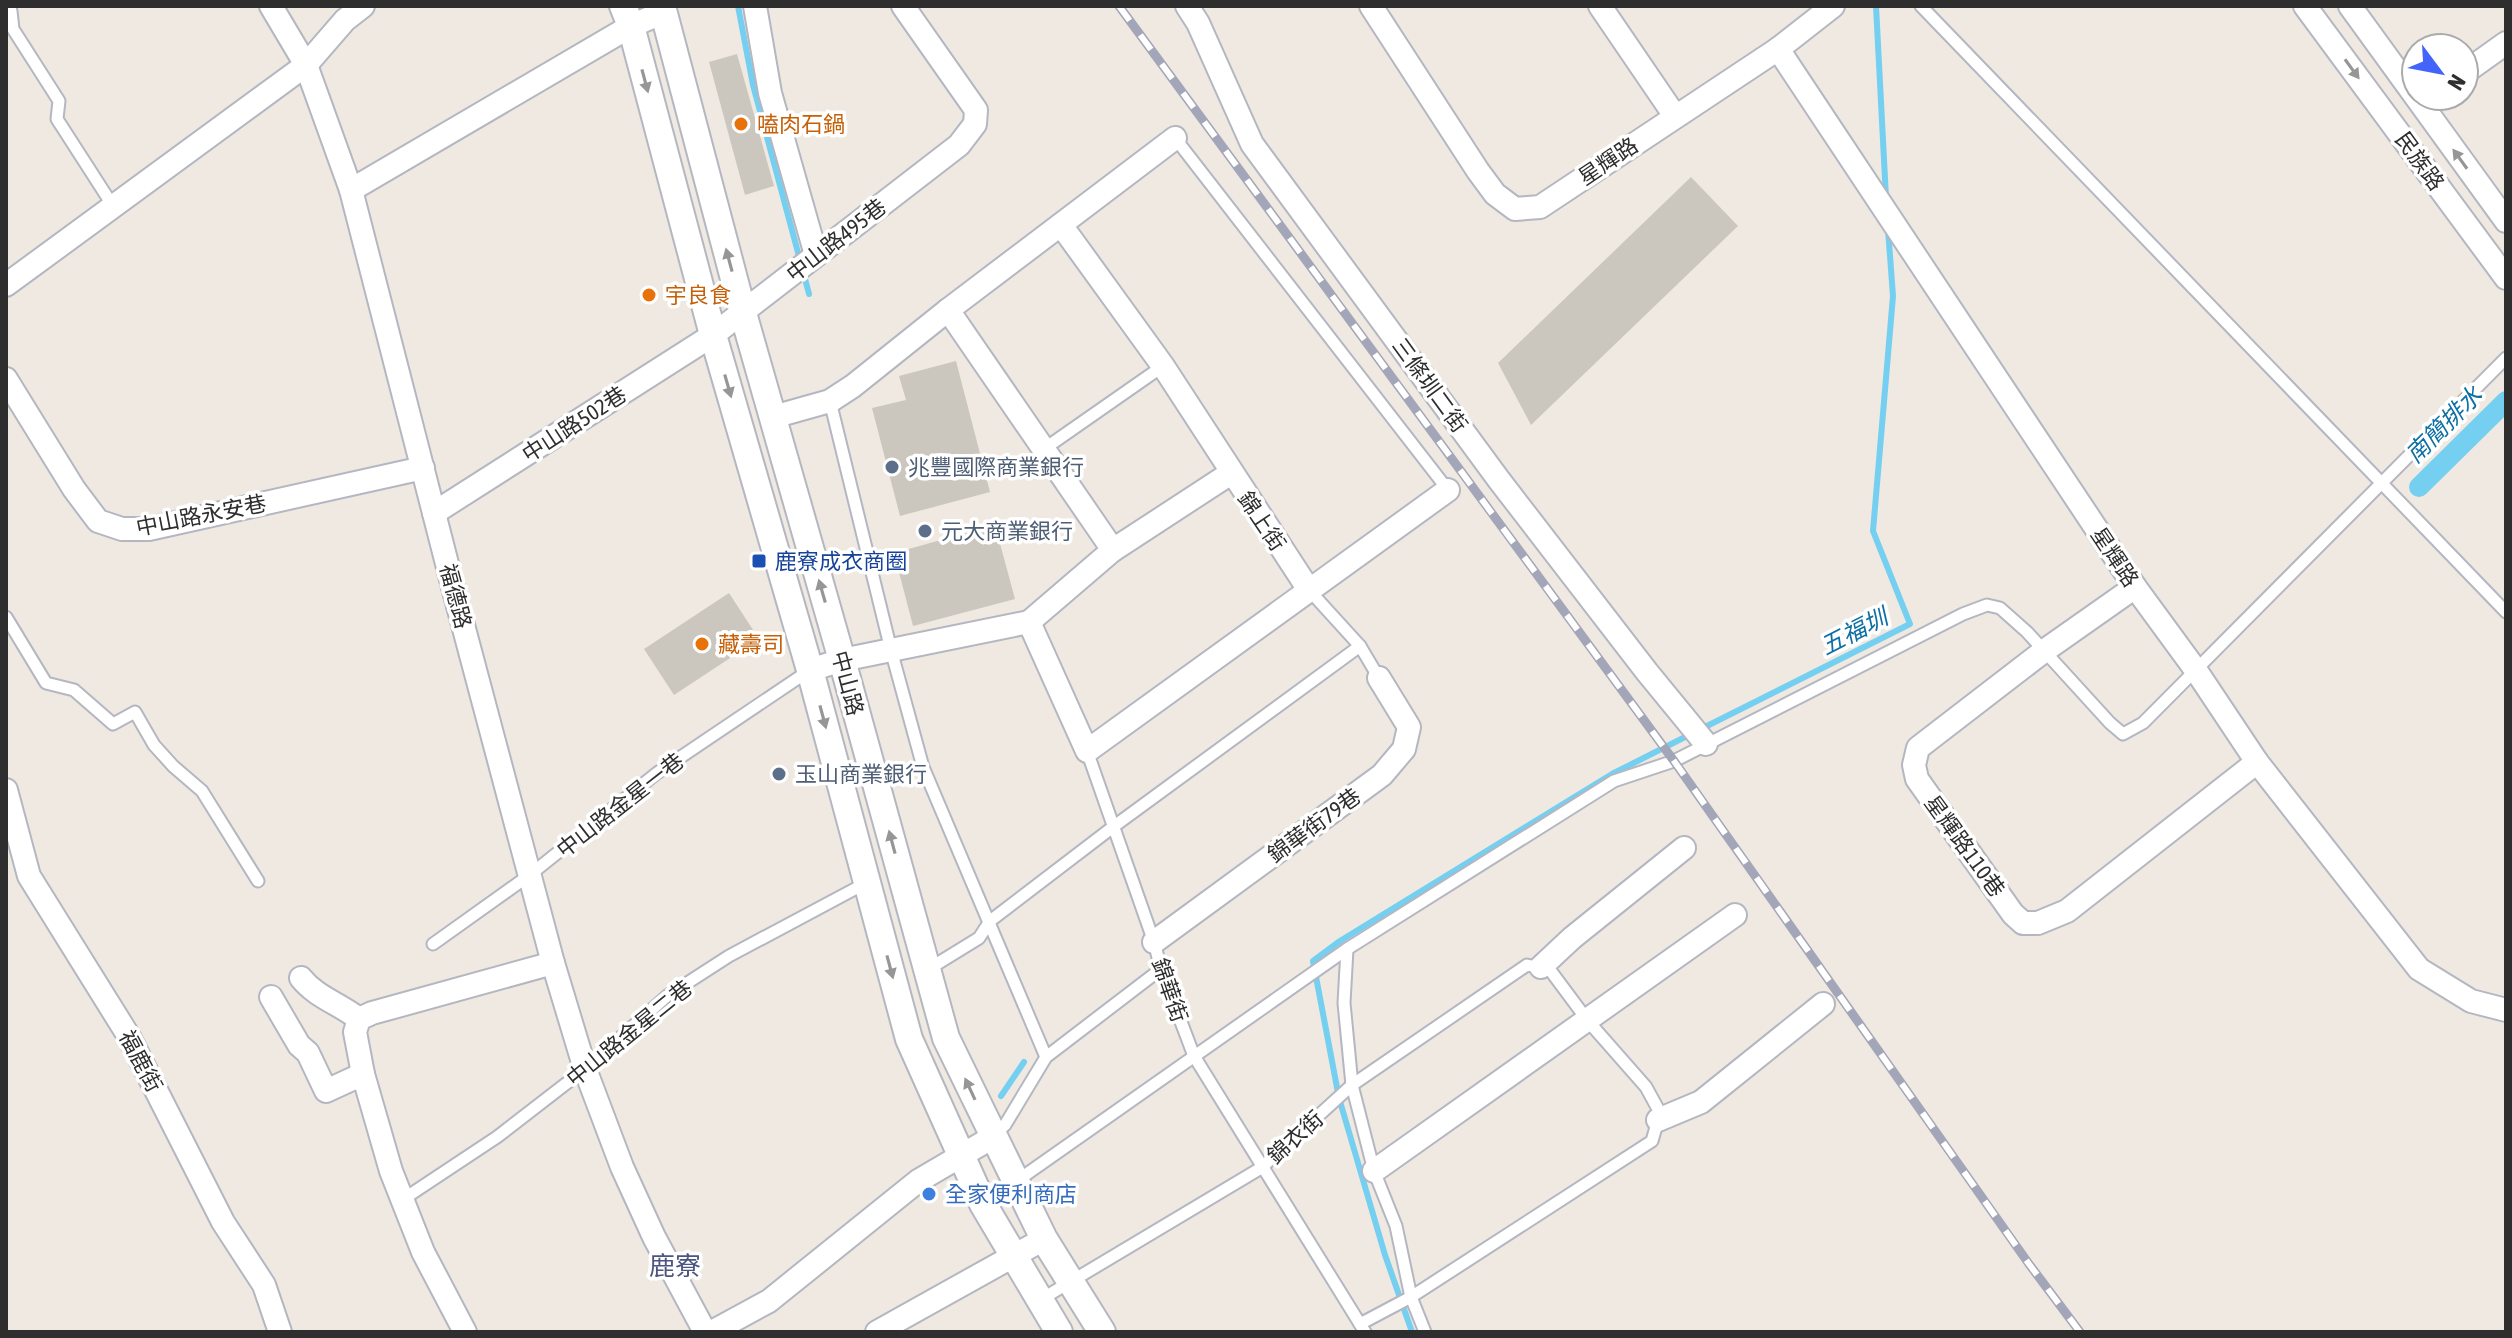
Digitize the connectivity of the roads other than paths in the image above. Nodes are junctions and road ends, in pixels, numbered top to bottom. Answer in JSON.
{"nodes":[{"id":1,"x":7,"y":6,"type":"edge"},
{"id":2,"x":271,"y":6,"type":"edge"},
{"id":3,"x":363,"y":6,"type":"edge"},
{"id":4,"x":755,"y":6,"type":"edge"},
{"id":5,"x":903,"y":6,"type":"edge"},
{"id":6,"x":1187,"y":6,"type":"edge"},
{"id":7,"x":1371,"y":6,"type":"edge"},
{"id":8,"x":1600,"y":6,"type":"edge"},
{"id":9,"x":1921,"y":6,"type":"edge"},
{"id":10,"x":2305,"y":6,"type":"edge"},
{"id":11,"x":2350,"y":6,"type":"edge"},
{"id":12,"x":663,"y":9,"type":"edge"},
{"id":13,"x":1818,"y":11,"type":"edge"},
{"id":14,"x":627,"y":16,"type":"edge"},
{"id":15,"x":2506,"y":43,"type":"edge"},
{"id":16,"x":1778,"y":49,"type":"junction"},
{"id":17,"x":2480,"y":62,"type":"edge"},
{"id":18,"x":306,"y":65,"type":"junction"},
{"id":19,"x":2400,"y":69,"type":"edge"},
{"id":20,"x":2410,"y":112,"type":"edge"},
{"id":21,"x":2433,"y":112,"type":"edge"},
{"id":22,"x":1675,"y":116,"type":"junction"},
{"id":23,"x":2393,"y":125,"type":"junction"},
{"id":24,"x":1175,"y":138,"type":"joint"},
{"id":25,"x":351,"y":190,"type":"junction"},
{"id":26,"x":113,"y":206,"type":"junction"},
{"id":27,"x":2506,"y":221,"type":"edge"},
{"id":28,"x":1061,"y":225,"type":"junction"},
{"id":29,"x":816,"y":255,"type":"junction"},
{"id":30,"x":2506,"y":278,"type":"edge"},
{"id":31,"x":6,"y":285,"type":"edge"},
{"id":32,"x":948,"y":310,"type":"junction"},
{"id":33,"x":743,"y":313,"type":"junction"},
{"id":34,"x":713,"y":335,"type":"junction"},
{"id":35,"x":2506,"y":358,"type":"edge"},
{"id":36,"x":1163,"y":366,"type":"junction"},
{"id":37,"x":6,"y":379,"type":"edge"},
{"id":38,"x":830,"y":401,"type":"junction"},
{"id":39,"x":773,"y":417,"type":"junction"},
{"id":40,"x":1044,"y":449,"type":"junction"},
{"id":41,"x":423,"y":468,"type":"junction"},
{"id":42,"x":1231,"y":473,"type":"junction"},
{"id":43,"x":2382,"y":481,"type":"junction"},
{"id":44,"x":1448,"y":490,"type":"joint"},
{"id":45,"x":434,"y":513,"type":"junction"},
{"id":46,"x":1113,"y":550,"type":"junction"},
{"id":47,"x":2135,"y":587,"type":"junction"},
{"id":48,"x":1309,"y":590,"type":"junction"},
{"id":49,"x":2506,"y":612,"type":"edge"},
{"id":50,"x":6,"y":617,"type":"edge"},
{"id":51,"x":1029,"y":622,"type":"junction"},
{"id":52,"x":1360,"y":646,"type":"junction"},
{"id":53,"x":891,"y":650,"type":"junction"},
{"id":54,"x":2044,"y":651,"type":"junction"},
{"id":55,"x":842,"y":660,"type":"junction"},
{"id":56,"x":2195,"y":669,"type":"junction"},
{"id":57,"x":810,"y":670,"type":"junction"},
{"id":58,"x":1379,"y":678,"type":"joint"},
{"id":59,"x":1700,"y":736,"type":"junction"},
{"id":60,"x":1087,"y":751,"type":"junction"},
{"id":61,"x":2257,"y":762,"type":"junction"},
{"id":62,"x":6,"y":790,"type":"edge"},
{"id":63,"x":1113,"y":827,"type":"junction"},
{"id":64,"x":1684,"y":848,"type":"dead end"},
{"id":65,"x":531,"y":874,"type":"junction"},
{"id":66,"x":258,"y":881,"type":"dead end"},
{"id":67,"x":866,"y":883,"type":"junction"},
{"id":68,"x":1735,"y":915,"type":"dead end"},
{"id":69,"x":990,"y":921,"type":"junction"},
{"id":70,"x":1154,"y":942,"type":"junction"},
{"id":71,"x":433,"y":944,"type":"dead end"},
{"id":72,"x":1347,"y":949,"type":"junction"},
{"id":73,"x":553,"y":963,"type":"junction"},
{"id":74,"x":1541,"y":967,"type":"junction"},
{"id":75,"x":1161,"y":969,"type":"junction"},
{"id":76,"x":927,"y":970,"type":"junction"},
{"id":77,"x":301,"y":978,"type":"dead end"},
{"id":78,"x":271,"y":997,"type":"dead end"},
{"id":79,"x":1823,"y":1004,"type":"dead end"},
{"id":80,"x":2506,"y":1010,"type":"edge"},
{"id":81,"x":359,"y":1019,"type":"junction"},
{"id":82,"x":1588,"y":1021,"type":"junction"},
{"id":83,"x":1194,"y":1056,"type":"junction"},
{"id":84,"x":1046,"y":1057,"type":"junction"},
{"id":85,"x":585,"y":1069,"type":"junction"},
{"id":86,"x":363,"y":1074,"type":"junction"},
{"id":87,"x":1352,"y":1085,"type":"junction"},
{"id":88,"x":1658,"y":1120,"type":"junction"},
{"id":89,"x":993,"y":1137,"type":"junction"},
{"id":90,"x":961,"y":1157,"type":"junction"},
{"id":91,"x":1261,"y":1168,"type":"junction"},
{"id":92,"x":1374,"y":1171,"type":"junction"},
{"id":93,"x":1015,"y":1182,"type":"junction"},
{"id":94,"x":402,"y":1200,"type":"junction"},
{"id":95,"x":983,"y":1204,"type":"junction"},
{"id":96,"x":1044,"y":1239,"type":"junction"},
{"id":97,"x":1015,"y":1257,"type":"junction"},
{"id":98,"x":1072,"y":1282,"type":"junction"},
{"id":99,"x":1411,"y":1297,"type":"junction"},
{"id":100,"x":1040,"y":1300,"type":"junction"},
{"id":101,"x":1362,"y":1328,"type":"edge"},
{"id":102,"x":280,"y":1332,"type":"edge"},
{"id":103,"x":465,"y":1332,"type":"edge"},
{"id":104,"x":705,"y":1332,"type":"edge"},
{"id":105,"x":712,"y":1332,"type":"edge"},
{"id":106,"x":877,"y":1332,"type":"edge"},
{"id":107,"x":1059,"y":1332,"type":"edge"},
{"id":108,"x":1102,"y":1332,"type":"edge"},
{"id":109,"x":1425,"y":1332,"type":"edge"}],
"edges":[{"from":1,"to":26,"type":"lane"},
{"from":2,"to":18,"type":"street"},
{"from":3,"to":18,"type":"street"},
{"from":4,"to":29,"type":"street"},
{"from":5,"to":29,"type":"street","name":"中山路495巷"},
{"from":6,"to":59,"type":"street","name":"三條圳二街"},
{"from":7,"to":22,"type":"street","name":"星輝路"},
{"from":8,"to":22,"type":"street"},
{"from":9,"to":43,"type":"lane"},
{"from":10,"to":23,"type":"street","name":"民族路","one_way":true},
{"from":11,"to":19,"type":"street","name":"民族路"},
{"from":12,"to":14,"type":"street"},
{"from":33,"to":12,"type":"street","name":"中山路","one_way":true},
{"from":13,"to":16,"type":"street","name":"星輝路"},
{"from":14,"to":25,"type":"street"},
{"from":14,"to":34,"type":"street","name":"中山路","one_way":true},
{"from":15,"to":17,"type":"street"},
{"from":16,"to":22,"type":"street","name":"星輝路"},
{"from":16,"to":47,"type":"street","name":"星輝路"},
{"from":18,"to":25,"type":"street","name":"福德路"},
{"from":18,"to":26,"type":"street"},
{"from":20,"to":23,"type":"street"},
{"from":27,"to":21,"type":"street","name":"民族路","one_way":true},
{"from":23,"to":30,"type":"street","name":"民族路"},
{"from":24,"to":28,"type":"street"},
{"from":24,"to":44,"type":"lane"},
{"from":25,"to":41,"type":"street","name":"福德路"},
{"from":26,"to":31,"type":"street"},
{"from":28,"to":32,"type":"street"},
{"from":28,"to":36,"type":"street","name":"錦上街"},
{"from":29,"to":33,"type":"street","name":"中山路495巷"},
{"from":32,"to":38,"type":"street"},
{"from":32,"to":40,"type":"street"},
{"from":33,"to":34,"type":"street","name":"中山路495巷"},
{"from":33,"to":39,"type":"street","name":"中山路"},
{"from":34,"to":45,"type":"street","name":"中山路502巷"},
{"from":34,"to":57,"type":"street","name":"中山路","one_way":true},
{"from":35,"to":43,"type":"lane"},
{"from":36,"to":40,"type":"lane"},
{"from":36,"to":42,"type":"street","name":"錦上街"},
{"from":37,"to":41,"type":"street","name":"中山路永安巷"},
{"from":38,"to":39,"type":"street"},
{"from":38,"to":53,"type":"lane"},
{"from":55,"to":39,"type":"street","name":"中山路","one_way":true},
{"from":40,"to":46,"type":"street"},
{"from":41,"to":45,"type":"street","name":"福德路"},
{"from":42,"to":46,"type":"street"},
{"from":42,"to":48,"type":"street","name":"錦上街"},
{"from":43,"to":49,"type":"lane"},
{"from":43,"to":56,"type":"lane"},
{"from":44,"to":48,"type":"street"},
{"from":45,"to":65,"type":"street","name":"福德路"},
{"from":46,"to":51,"type":"street"},
{"from":47,"to":54,"type":"street","name":"星輝路110巷"},
{"from":47,"to":56,"type":"street","name":"星輝路"},
{"from":48,"to":52,"type":"lane"},
{"from":48,"to":60,"type":"street"},
{"from":50,"to":66,"type":"lane"},
{"from":51,"to":53,"type":"street"},
{"from":51,"to":60,"type":"street","name":"錦華街"},
{"from":52,"to":58,"type":"lane"},
{"from":52,"to":63,"type":"lane"},
{"from":53,"to":55,"type":"street"},
{"from":53,"to":69,"type":"lane"},
{"from":54,"to":56,"type":"lane"},
{"from":54,"to":59,"type":"lane"},
{"from":54,"to":61,"type":"street","name":"星輝路110巷"},
{"from":55,"to":57,"type":"street"},
{"from":76,"to":55,"type":"street","name":"中山路","one_way":true},
{"from":56,"to":61,"type":"street","name":"星輝路"},
{"from":57,"to":65,"type":"lane","name":"中山路金星一巷"},
{"from":57,"to":67,"type":"street","name":"中山路","one_way":true},
{"from":58,"to":70,"type":"street","name":"錦華街79巷"},
{"from":59,"to":72,"type":"lane"},
{"from":60,"to":63,"type":"lane","name":"錦華街"},
{"from":61,"to":80,"type":"street","name":"星輝路"},
{"from":62,"to":102,"type":"street","name":"福鹿街"},
{"from":63,"to":69,"type":"lane"},
{"from":63,"to":70,"type":"lane","name":"錦華街"},
{"from":64,"to":74,"type":"street","name":"錦衣街"},
{"from":65,"to":71,"type":"lane","name":"中山路金星一巷"},
{"from":65,"to":73,"type":"street","name":"福德路"},
{"from":67,"to":85,"type":"lane","name":"中山路金星二巷"},
{"from":67,"to":90,"type":"street","name":"中山路","one_way":true},
{"from":68,"to":82,"type":"street"},
{"from":69,"to":76,"type":"lane"},
{"from":69,"to":84,"type":"lane"},
{"from":70,"to":75,"type":"lane","name":"錦華街"},
{"from":72,"to":83,"type":"lane"},
{"from":72,"to":87,"type":"lane"},
{"from":73,"to":81,"type":"street"},
{"from":73,"to":85,"type":"street","name":"福德路"},
{"from":74,"to":82,"type":"lane"},
{"from":74,"to":87,"type":"lane","name":"錦衣街"},
{"from":75,"to":83,"type":"lane","name":"錦華街"},
{"from":75,"to":84,"type":"lane"},
{"from":89,"to":76,"type":"street","name":"中山路","one_way":true},
{"from":77,"to":81,"type":"street"},
{"from":78,"to":86,"type":"street"},
{"from":79,"to":88,"type":"street"},
{"from":81,"to":86,"type":"street"},
{"from":82,"to":88,"type":"lane"},
{"from":82,"to":92,"type":"street"},
{"from":83,"to":91,"type":"lane","name":"錦華街"},
{"from":83,"to":93,"type":"lane"},
{"from":84,"to":89,"type":"lane"},
{"from":85,"to":94,"type":"lane","name":"中山路金星二巷"},
{"from":85,"to":104,"type":"street","name":"福德路"},
{"from":86,"to":94,"type":"street"},
{"from":87,"to":91,"type":"lane","name":"錦衣街"},
{"from":87,"to":92,"type":"lane"},
{"from":88,"to":99,"type":"lane"},
{"from":89,"to":90,"type":"street"},
{"from":89,"to":93,"type":"street","name":"中山路"},
{"from":90,"to":95,"type":"street","name":"中山路"},
{"from":90,"to":105,"type":"street"},
{"from":91,"to":98,"type":"lane","name":"錦衣街"},
{"from":91,"to":101,"type":"lane","name":"錦華街"},
{"from":92,"to":99,"type":"lane"},
{"from":93,"to":95,"type":"lane"},
{"from":93,"to":96,"type":"street","name":"中山路"},
{"from":94,"to":103,"type":"street"},
{"from":95,"to":97,"type":"street","name":"中山路"},
{"from":96,"to":97,"type":"street"},
{"from":96,"to":98,"type":"street","name":"中山路"},
{"from":97,"to":100,"type":"street","name":"中山路"},
{"from":97,"to":106,"type":"street"},
{"from":98,"to":100,"type":"lane","name":"錦衣街"},
{"from":98,"to":108,"type":"street","name":"中山路"},
{"from":99,"to":101,"type":"lane"},
{"from":99,"to":109,"type":"lane"},
{"from":100,"to":107,"type":"street","name":"中山路"}]}
